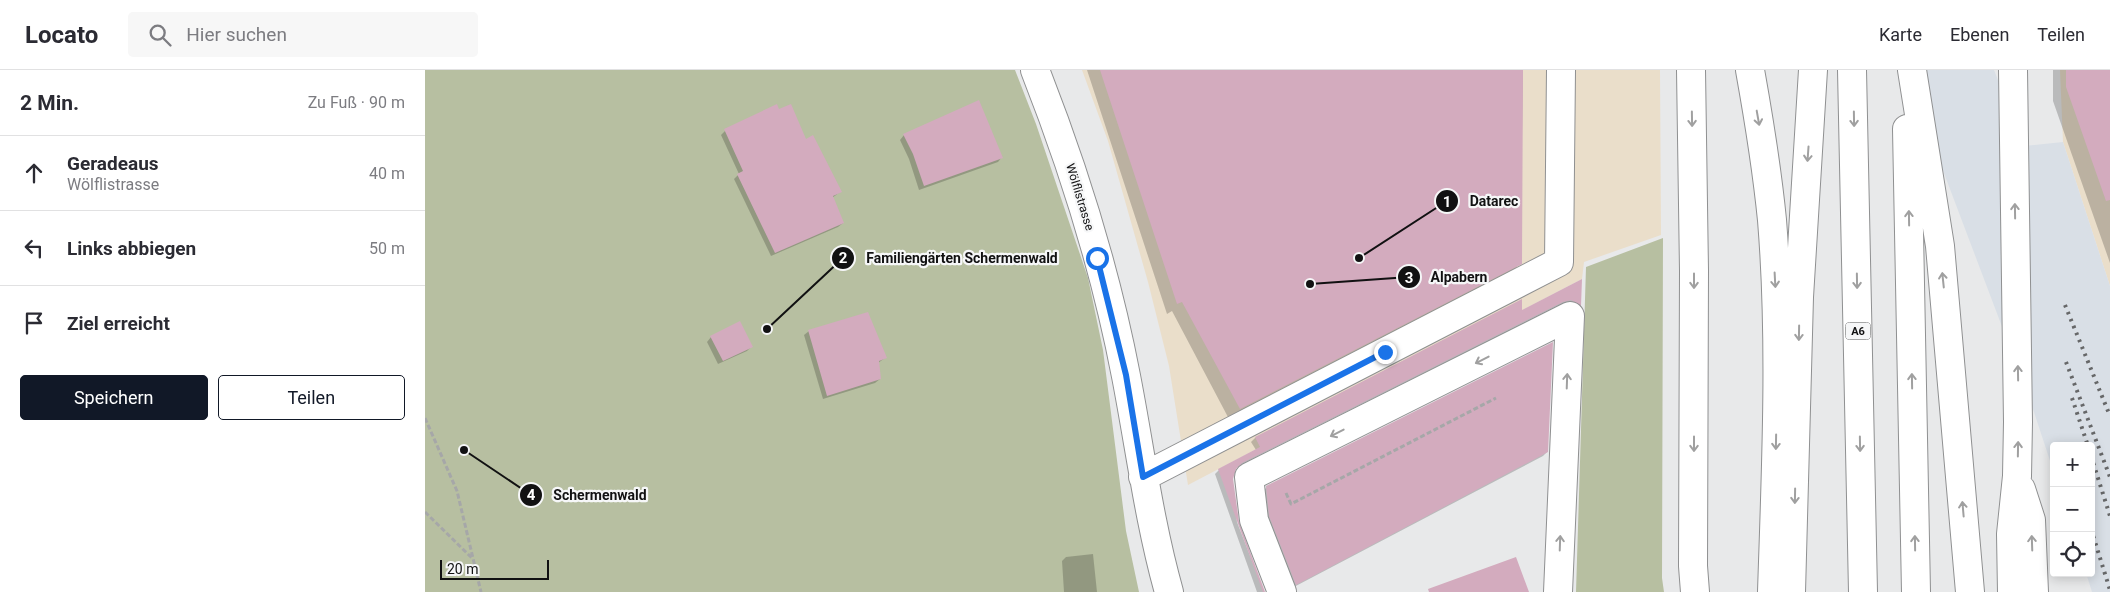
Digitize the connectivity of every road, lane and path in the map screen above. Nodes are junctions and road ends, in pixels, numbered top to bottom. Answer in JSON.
{"nodes":[{"id":1,"x":1035,"y":70,"type":"edge"},
{"id":2,"x":1561,"y":70,"type":"edge"},
{"id":3,"x":1691,"y":70,"type":"edge"},
{"id":4,"x":1750,"y":70,"type":"edge"},
{"id":5,"x":1813,"y":70,"type":"edge"},
{"id":6,"x":1852,"y":70,"type":"edge"},
{"id":7,"x":1906,"y":70,"type":"edge"},
{"id":8,"x":1912,"y":70,"type":"edge"},
{"id":9,"x":2013,"y":70,"type":"edge"},
{"id":10,"x":1495,"y":398,"type":"dead end"},
{"id":11,"x":425,"y":418,"type":"edge"},
{"id":12,"x":2017,"y":476,"type":"junction"},
{"id":13,"x":1143,"y":477,"type":"junction"},
{"id":14,"x":1285,"y":490,"type":"dead end"},
{"id":15,"x":425,"y":512,"type":"edge"},
{"id":16,"x":473,"y":560,"type":"junction"},
{"id":17,"x":481,"y":592,"type":"edge"},
{"id":18,"x":1169,"y":592,"type":"edge"},
{"id":19,"x":1282,"y":592,"type":"edge"},
{"id":20,"x":1558,"y":592,"type":"edge"},
{"id":21,"x":1695,"y":592,"type":"edge"},
{"id":22,"x":1772,"y":592,"type":"edge"},
{"id":23,"x":1791,"y":592,"type":"edge"},
{"id":24,"x":1863,"y":592,"type":"edge"},
{"id":25,"x":1916,"y":592,"type":"edge"},
{"id":26,"x":1970,"y":592,"type":"edge"},
{"id":27,"x":2012,"y":592,"type":"edge"},
{"id":28,"x":2034,"y":592,"type":"edge"}],
"edges":[{"from":1,"to":13,"type":"main road","name":"Wölflistrasse"},
{"from":2,"to":13,"type":"main road"},
{"from":3,"to":21,"type":"main road","one_way":true},
{"from":4,"to":22,"type":"main road","one_way":true},
{"from":5,"to":23,"type":"main road","one_way":true},
{"from":6,"to":24,"type":"main road","number":"A6","one_way":true},
{"from":25,"to":7,"type":"main road","one_way":true},
{"from":26,"to":8,"type":"main road","one_way":true},
{"from":12,"to":9,"type":"main road","one_way":true},
{"from":10,"to":14,"type":"path"},
{"from":11,"to":16,"type":"path"},
{"from":12,"to":27,"type":"main road"},
{"from":28,"to":12,"type":"main road","one_way":true},
{"from":13,"to":18,"type":"main road","name":"Wölflistrasse"},
{"from":15,"to":16,"type":"path"},
{"from":16,"to":17,"type":"path"},
{"from":20,"to":19,"type":"main road","one_way":true}]}
